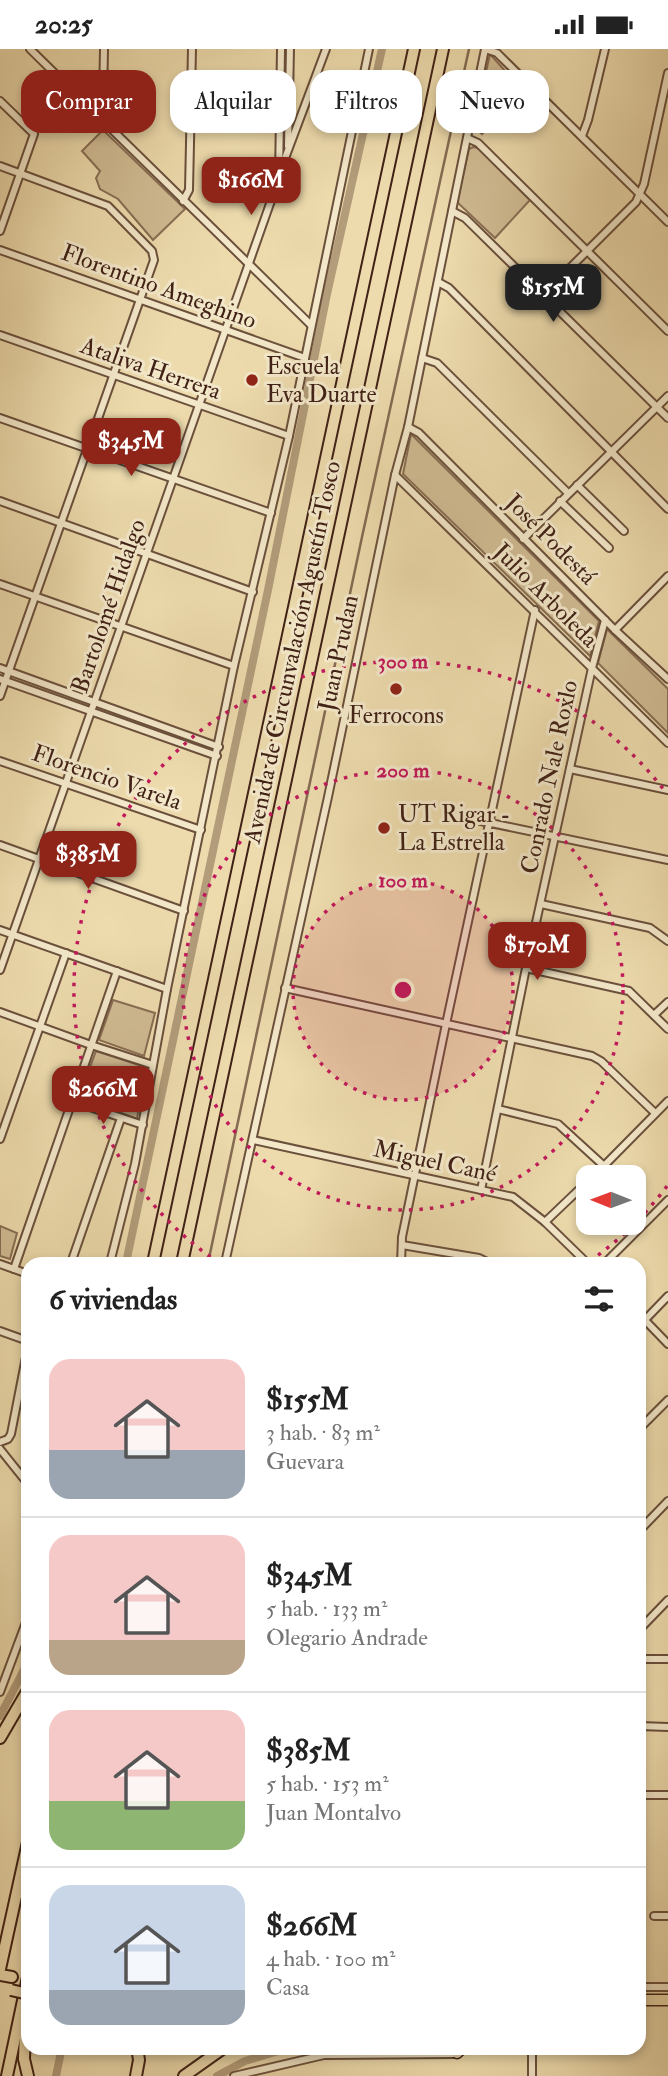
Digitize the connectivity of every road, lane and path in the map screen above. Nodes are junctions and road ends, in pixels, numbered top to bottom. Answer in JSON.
{"nodes":[{"id":1,"x":30,"y":49,"type":"edge"},
{"id":2,"x":104,"y":49,"type":"edge"},
{"id":3,"x":192,"y":49,"type":"edge"},
{"id":4,"x":281,"y":49,"type":"edge"},
{"id":5,"x":290,"y":49,"type":"edge"},
{"id":6,"x":326,"y":49,"type":"edge"},
{"id":7,"x":369,"y":49,"type":"edge"},
{"id":8,"x":414,"y":49,"type":"edge"},
{"id":9,"x":443,"y":49,"type":"edge"},
{"id":10,"x":485,"y":49,"type":"edge"},
{"id":11,"x":605,"y":49,"type":"edge"},
{"id":12,"x":51,"y":70,"type":"edge"},
{"id":13,"x":104,"y":70,"type":"edge"},
{"id":14,"x":668,"y":73,"type":"edge"},
{"id":15,"x":0,"y":101,"type":"edge"},
{"id":16,"x":115,"y":133,"type":"edge"},
{"id":17,"x":582,"y":136,"type":"junction"},
{"id":18,"x":467,"y":138,"type":"junction"},
{"id":19,"x":288,"y":151,"type":"junction"},
{"id":20,"x":0,"y":166,"type":"edge"},
{"id":21,"x":20,"y":173,"type":"junction"},
{"id":22,"x":279,"y":178,"type":"junction"},
{"id":23,"x":640,"y":195,"type":"junction"},
{"id":24,"x":183,"y":201,"type":"junction"},
{"id":25,"x":452,"y":211,"type":"junction"},
{"id":26,"x":668,"y":222,"type":"edge"},
{"id":27,"x":0,"y":231,"type":"edge"},
{"id":28,"x":0,"y":250,"type":"edge"},
{"id":29,"x":587,"y":251,"type":"junction"},
{"id":30,"x":249,"y":265,"type":"junction"},
{"id":31,"x":438,"y":282,"type":"junction"},
{"id":32,"x":543,"y":295,"type":"junction"},
{"id":33,"x":141,"y":300,"type":"junction"},
{"id":34,"x":311,"y":325,"type":"junction"},
{"id":35,"x":226,"y":330,"type":"junction"},
{"id":36,"x":668,"y":331,"type":"edge"},
{"id":37,"x":0,"y":335,"type":"edge"},
{"id":38,"x":305,"y":358,"type":"junction"},
{"id":39,"x":422,"y":358,"type":"junction"},
{"id":40,"x":115,"y":376,"type":"junction"},
{"id":41,"x":668,"y":396,"type":"edge"},
{"id":42,"x":200,"y":405,"type":"junction"},
{"id":43,"x":657,"y":407,"type":"junction"},
{"id":44,"x":0,"y":418,"type":"edge"},
{"id":45,"x":668,"y":418,"type":"edge"},
{"id":46,"x":408,"y":427,"type":"junction"},
{"id":47,"x":289,"y":436,"type":"junction"},
{"id":48,"x":88,"y":449,"type":"junction"},
{"id":49,"x":611,"y":451,"type":"junction"},
{"id":50,"x":395,"y":475,"type":"junction"},
{"id":51,"x":173,"y":479,"type":"junction"},
{"id":52,"x":577,"y":485,"type":"junction"},
{"id":53,"x":568,"y":493,"type":"junction"},
{"id":54,"x":560,"y":501,"type":"junction"},
{"id":55,"x":0,"y":502,"type":"edge"},
{"id":56,"x":668,"y":509,"type":"edge"},
{"id":57,"x":271,"y":513,"type":"junction"},
{"id":58,"x":62,"y":523,"type":"junction"},
{"id":59,"x":624,"y":531,"type":"dead end"},
{"id":60,"x":523,"y":539,"type":"junction"},
{"id":61,"x":609,"y":548,"type":"dead end"},
{"id":62,"x":148,"y":553,"type":"junction"},
{"id":63,"x":668,"y":576,"type":"edge"},
{"id":64,"x":0,"y":584,"type":"edge"},
{"id":65,"x":253,"y":592,"type":"junction"},
{"id":66,"x":37,"y":597,"type":"junction"},
{"id":67,"x":535,"y":610,"type":"junction"},
{"id":68,"x":605,"y":620,"type":"junction"},
{"id":69,"x":122,"y":628,"type":"junction"},
{"id":70,"x":615,"y":629,"type":"junction"},
{"id":71,"x":234,"y":666,"type":"junction"},
{"id":72,"x":0,"y":668,"type":"edge"},
{"id":73,"x":592,"y":668,"type":"junction"},
{"id":74,"x":9,"y":672,"type":"junction"},
{"id":75,"x":668,"y":679,"type":"edge"},
{"id":76,"x":3,"y":680,"type":"edge"},
{"id":77,"x":0,"y":697,"type":"edge"},
{"id":78,"x":95,"y":702,"type":"junction"},
{"id":79,"x":92,"y":712,"type":"junction"},
{"id":80,"x":668,"y":743,"type":"edge"},
{"id":81,"x":219,"y":747,"type":"junction"},
{"id":82,"x":217,"y":756,"type":"junction"},
{"id":83,"x":0,"y":761,"type":"edge"},
{"id":84,"x":570,"y":769,"type":"junction"},
{"id":85,"x":67,"y":784,"type":"junction"},
{"id":86,"x":668,"y":790,"type":"edge"},
{"id":87,"x":457,"y":816,"type":"dead end"},
{"id":88,"x":489,"y":823,"type":"junction"},
{"id":89,"x":201,"y":830,"type":"junction"},
{"id":90,"x":555,"y":837,"type":"junction"},
{"id":91,"x":0,"y":845,"type":"edge"},
{"id":92,"x":40,"y":859,"type":"junction"},
{"id":93,"x":668,"y":860,"type":"edge"},
{"id":94,"x":541,"y":904,"type":"junction"},
{"id":95,"x":184,"y":911,"type":"junction"},
{"id":96,"x":0,"y":930,"type":"edge"},
{"id":97,"x":13,"y":935,"type":"junction"},
{"id":98,"x":668,"y":941,"type":"edge"},
{"id":99,"x":66,"y":953,"type":"junction"},
{"id":100,"x":526,"y":968,"type":"junction"},
{"id":101,"x":0,"y":971,"type":"edge"},
{"id":102,"x":117,"y":971,"type":"junction"},
{"id":103,"x":285,"y":988,"type":"junction"},
{"id":104,"x":167,"y":989,"type":"junction"},
{"id":105,"x":668,"y":1002,"type":"edge"},
{"id":106,"x":0,"y":1012,"type":"edge"},
{"id":107,"x":654,"y":1015,"type":"junction"},
{"id":108,"x":446,"y":1024,"type":"junction"},
{"id":109,"x":40,"y":1026,"type":"junction"},
{"id":110,"x":668,"y":1029,"type":"edge"},
{"id":111,"x":512,"y":1038,"type":"junction"},
{"id":112,"x":92,"y":1045,"type":"junction"},
{"id":113,"x":153,"y":1065,"type":"junction"},
{"id":114,"x":72,"y":1101,"type":"junction"},
{"id":115,"x":668,"y":1101,"type":"edge"},
{"id":116,"x":498,"y":1109,"type":"junction"},
{"id":117,"x":655,"y":1113,"type":"junction"},
{"id":118,"x":121,"y":1118,"type":"junction"},
{"id":119,"x":143,"y":1125,"type":"junction"},
{"id":120,"x":0,"y":1139,"type":"edge"},
{"id":121,"x":253,"y":1140,"type":"junction"},
{"id":122,"x":603,"y":1165,"type":"edge"},
{"id":123,"x":605,"y":1165,"type":"edge"},
{"id":124,"x":415,"y":1176,"type":"junction"},
{"id":125,"x":481,"y":1190,"type":"junction"},
{"id":126,"x":576,"y":1192,"type":"edge"},
{"id":127,"x":668,"y":1200,"type":"edge"},
{"id":128,"x":545,"y":1222,"type":"junction"},
{"id":129,"x":401,"y":1245,"type":"junction"},
{"id":130,"x":73,"y":1257,"type":"edge"},
{"id":131,"x":111,"y":1257,"type":"edge"},
{"id":132,"x":154,"y":1257,"type":"edge"},
{"id":133,"x":183,"y":1257,"type":"edge"},
{"id":134,"x":226,"y":1257,"type":"edge"},
{"id":135,"x":401,"y":1257,"type":"edge"},
{"id":136,"x":454,"y":1257,"type":"edge"},
{"id":137,"x":581,"y":1257,"type":"edge"},
{"id":138,"x":612,"y":1257,"type":"edge"},
{"id":139,"x":0,"y":1264,"type":"edge"},
{"id":140,"x":14,"y":1269,"type":"junction"},
{"id":141,"x":21,"y":1272,"type":"edge"},
{"id":142,"x":668,"y":1296,"type":"edge"},
{"id":143,"x":646,"y":1319,"type":"edge"},
{"id":144,"x":646,"y":1321,"type":"edge"},
{"id":145,"x":0,"y":1331,"type":"edge"},
{"id":146,"x":21,"y":1338,"type":"edge"},
{"id":147,"x":668,"y":1344,"type":"edge"},
{"id":148,"x":21,"y":1383,"type":"edge"},
{"id":149,"x":668,"y":1399,"type":"edge"},
{"id":150,"x":646,"y":1422,"type":"edge"},
{"id":151,"x":0,"y":1442,"type":"edge"},
{"id":152,"x":0,"y":1449,"type":"edge"},
{"id":153,"x":21,"y":1475,"type":"edge"},
{"id":154,"x":668,"y":1501,"type":"edge"},
{"id":155,"x":646,"y":1524,"type":"edge"},
{"id":156,"x":668,"y":1599,"type":"edge"},
{"id":157,"x":646,"y":1623,"type":"edge"},
{"id":158,"x":21,"y":1640,"type":"edge"},
{"id":159,"x":646,"y":1658,"type":"edge"},
{"id":160,"x":668,"y":1659,"type":"edge"},
{"id":161,"x":0,"y":1692,"type":"edge"},
{"id":162,"x":21,"y":1702,"type":"edge"},
{"id":163,"x":646,"y":1726,"type":"edge"},
{"id":164,"x":668,"y":1727,"type":"edge"},
{"id":165,"x":0,"y":1738,"type":"edge"},
{"id":166,"x":646,"y":1795,"type":"edge"},
{"id":167,"x":668,"y":1795,"type":"edge"},
{"id":168,"x":21,"y":1874,"type":"edge"},
{"id":169,"x":654,"y":1916,"type":"dead end"},
{"id":170,"x":668,"y":1916,"type":"edge"},
{"id":171,"x":0,"y":1969,"type":"edge"},
{"id":172,"x":646,"y":1987,"type":"edge"},
{"id":173,"x":668,"y":1987,"type":"edge"},
{"id":174,"x":646,"y":2000,"type":"edge"},
{"id":175,"x":668,"y":2000,"type":"edge"},
{"id":176,"x":21,"y":2011,"type":"edge"},
{"id":177,"x":24,"y":2055,"type":"edge"},
{"id":178,"x":138,"y":2055,"type":"edge"},
{"id":179,"x":214,"y":2055,"type":"edge"},
{"id":180,"x":324,"y":2055,"type":"edge"},
{"id":181,"x":532,"y":2055,"type":"edge"},
{"id":182,"x":7,"y":2076,"type":"edge"},
{"id":183,"x":28,"y":2076,"type":"edge"},
{"id":184,"x":136,"y":2076,"type":"edge"},
{"id":185,"x":184,"y":2076,"type":"edge"},
{"id":186,"x":234,"y":2076,"type":"edge"},
{"id":187,"x":532,"y":2076,"type":"edge"}],
"edges":[{"from":1,"to":12,"type":"street"},
{"from":2,"to":13,"type":"street"},
{"from":3,"to":24,"type":"street"},
{"from":4,"to":22,"type":"street","name":"Bartolomé Hidalgo"},
{"from":5,"to":19,"type":"street"},
{"from":6,"to":19,"type":"street"},
{"from":7,"to":34,"type":"street","name":"Avenida de Circunvalación Agustín Tosco"},
{"from":8,"to":132,"type":"highway","name":"Avenida de Circunvalación Agustín Tosco"},
{"from":9,"to":133,"type":"highway","name":"Avenida de Circunvalación Agustín Tosco"},
{"from":10,"to":17,"type":"street"},
{"from":10,"to":18,"type":"street","name":"Juan Prudan"},
{"from":11,"to":17,"type":"street"},
{"from":14,"to":23,"type":"street"},
{"from":15,"to":21,"type":"street"},
{"from":16,"to":24,"type":"street"},
{"from":17,"to":23,"type":"street"},
{"from":18,"to":25,"type":"street","name":"Juan Prudan"},
{"from":18,"to":29,"type":"street"},
{"from":19,"to":22,"type":"street"},
{"from":20,"to":21,"type":"street"},
{"from":21,"to":27,"type":"street"},
{"from":21,"to":33,"type":"street"},
{"from":22,"to":30,"type":"street","name":"Bartolomé Hidalgo"},
{"from":23,"to":26,"type":"street"},
{"from":23,"to":29,"type":"street"},
{"from":24,"to":30,"type":"street"},
{"from":25,"to":31,"type":"street","name":"Juan Prudan"},
{"from":25,"to":32,"type":"street"},
{"from":28,"to":33,"type":"street","name":"Florentino Ameghino"},
{"from":29,"to":32,"type":"street"},
{"from":29,"to":36,"type":"street"},
{"from":30,"to":34,"type":"street"},
{"from":30,"to":35,"type":"street","name":"Bartolomé Hidalgo"},
{"from":31,"to":39,"type":"street","name":"Juan Prudan"},
{"from":31,"to":49,"type":"street"},
{"from":32,"to":43,"type":"street"},
{"from":33,"to":35,"type":"street","name":"Florentino Ameghino"},
{"from":33,"to":40,"type":"street"},
{"from":34,"to":38,"type":"street","name":"Avenida de Circunvalación Agustín Tosco"},
{"from":35,"to":38,"type":"street","name":"Florentino Ameghino"},
{"from":35,"to":42,"type":"street","name":"Bartolomé Hidalgo"},
{"from":37,"to":40,"type":"street","name":"Ataliva Herrera"},
{"from":38,"to":47,"type":"street","name":"Avenida de Circunvalación Agustín Tosco"},
{"from":39,"to":46,"type":"street","name":"Juan Prudan"},
{"from":39,"to":53,"type":"street"},
{"from":40,"to":42,"type":"street","name":"Ataliva Herrera"},
{"from":40,"to":48,"type":"street"},
{"from":41,"to":43,"type":"street"},
{"from":42,"to":47,"type":"street","name":"Ataliva Herrera"},
{"from":42,"to":51,"type":"street","name":"Bartolomé Hidalgo"},
{"from":43,"to":45,"type":"street"},
{"from":43,"to":49,"type":"street"},
{"from":44,"to":48,"type":"street"},
{"from":46,"to":50,"type":"street","name":"Juan Prudan"},
{"from":46,"to":60,"type":"street","name":"José Podestá"},
{"from":47,"to":57,"type":"street","name":"Avenida de Circunvalación Agustín Tosco"},
{"from":48,"to":51,"type":"street"},
{"from":48,"to":58,"type":"street"},
{"from":49,"to":52,"type":"street"},
{"from":49,"to":56,"type":"street"},
{"from":50,"to":67,"type":"street","name":"Julio Arboleda"},
{"from":50,"to":103,"type":"street","name":"Juan Prudan"},
{"from":51,"to":57,"type":"street"},
{"from":51,"to":62,"type":"street","name":"Bartolomé Hidalgo"},
{"from":52,"to":53,"type":"street"},
{"from":52,"to":59,"type":"street"},
{"from":53,"to":54,"type":"street"},
{"from":54,"to":60,"type":"street"},
{"from":54,"to":61,"type":"street"},
{"from":55,"to":58,"type":"street"},
{"from":57,"to":65,"type":"street","name":"Avenida de Circunvalación Agustín Tosco"},
{"from":58,"to":62,"type":"street"},
{"from":58,"to":66,"type":"street"},
{"from":60,"to":68,"type":"street","name":"José Podestá"},
{"from":62,"to":65,"type":"street"},
{"from":62,"to":69,"type":"street","name":"Bartolomé Hidalgo"},
{"from":63,"to":70,"type":"street"},
{"from":64,"to":66,"type":"street"},
{"from":65,"to":71,"type":"street","name":"Avenida de Circunvalación Agustín Tosco"},
{"from":66,"to":69,"type":"street"},
{"from":66,"to":74,"type":"street"},
{"from":67,"to":73,"type":"street","name":"Julio Arboleda"},
{"from":67,"to":88,"type":"street"},
{"from":68,"to":70,"type":"street","name":"José Podestá"},
{"from":68,"to":73,"type":"street","name":"Conrado Nale Roxlo"},
{"from":69,"to":71,"type":"street"},
{"from":69,"to":78,"type":"street","name":"Bartolomé Hidalgo"},
{"from":70,"to":75,"type":"street","name":"José Podestá"},
{"from":71,"to":81,"type":"street","name":"Avenida de Circunvalación Agustín Tosco"},
{"from":72,"to":74,"type":"street"},
{"from":73,"to":80,"type":"street","name":"Julio Arboleda"},
{"from":73,"to":84,"type":"street","name":"Conrado Nale Roxlo"},
{"from":74,"to":76,"type":"street"},
{"from":74,"to":78,"type":"street"},
{"from":76,"to":77,"type":"street"},
{"from":76,"to":79,"type":"street"},
{"from":78,"to":79,"type":"street","name":"Bartolomé Hidalgo"},
{"from":78,"to":81,"type":"street"},
{"from":79,"to":82,"type":"street"},
{"from":79,"to":85,"type":"street","name":"Bartolomé Hidalgo"},
{"from":81,"to":82,"type":"street","name":"Avenida de Circunvalación Agustín Tosco"},
{"from":82,"to":89,"type":"street","name":"Avenida de Circunvalación Agustín Tosco"},
{"from":83,"to":85,"type":"street","name":"Florencio Varela"},
{"from":84,"to":86,"type":"street"},
{"from":84,"to":90,"type":"street","name":"Conrado Nale Roxlo"},
{"from":85,"to":89,"type":"street","name":"Florencio Varela"},
{"from":85,"to":92,"type":"street","name":"Bartolomé Hidalgo"},
{"from":87,"to":88,"type":"street"},
{"from":88,"to":90,"type":"street"},
{"from":88,"to":108,"type":"street"},
{"from":89,"to":95,"type":"street","name":"Avenida de Circunvalación Agustín Tosco"},
{"from":90,"to":93,"type":"street"},
{"from":90,"to":94,"type":"street","name":"Conrado Nale Roxlo"},
{"from":91,"to":92,"type":"street"},
{"from":92,"to":95,"type":"street"},
{"from":92,"to":97,"type":"street","name":"Bartolomé Hidalgo"},
{"from":94,"to":98,"type":"street"},
{"from":94,"to":100,"type":"street","name":"Conrado Nale Roxlo"},
{"from":95,"to":104,"type":"street","name":"Avenida de Circunvalación Agustín Tosco"},
{"from":96,"to":97,"type":"street"},
{"from":97,"to":99,"type":"street"},
{"from":97,"to":101,"type":"street","name":"Bartolomé Hidalgo"},
{"from":99,"to":102,"type":"street"},
{"from":99,"to":109,"type":"street"},
{"from":100,"to":107,"type":"street"},
{"from":100,"to":111,"type":"street","name":"Conrado Nale Roxlo"},
{"from":102,"to":104,"type":"street"},
{"from":102,"to":112,"type":"street"},
{"from":103,"to":108,"type":"street"},
{"from":103,"to":121,"type":"street","name":"Juan Prudan"},
{"from":104,"to":113,"type":"street","name":"Avenida de Circunvalación Agustín Tosco"},
{"from":105,"to":107,"type":"street"},
{"from":106,"to":109,"type":"street"},
{"from":107,"to":110,"type":"street"},
{"from":108,"to":111,"type":"street"},
{"from":108,"to":124,"type":"street"},
{"from":109,"to":112,"type":"street"},
{"from":109,"to":120,"type":"street"},
{"from":111,"to":116,"type":"street","name":"Conrado Nale Roxlo"},
{"from":111,"to":117,"type":"street"},
{"from":112,"to":113,"type":"street"},
{"from":112,"to":114,"type":"street"},
{"from":113,"to":119,"type":"street","name":"Avenida de Circunvalación Agustín Tosco"},
{"from":114,"to":118,"type":"street"},
{"from":114,"to":140,"type":"street"},
{"from":115,"to":117,"type":"street"},
{"from":116,"to":122,"type":"street"},
{"from":116,"to":125,"type":"street","name":"Conrado Nale Roxlo"},
{"from":117,"to":123,"type":"street"},
{"from":118,"to":119,"type":"street"},
{"from":118,"to":130,"type":"street"},
{"from":119,"to":131,"type":"street","name":"Avenida de Circunvalación Agustín Tosco"},
{"from":121,"to":124,"type":"street","name":"Miguel Cané"},
{"from":121,"to":134,"type":"street","name":"Juan Prudan"},
{"from":124,"to":125,"type":"street","name":"Miguel Cané"},
{"from":124,"to":129,"type":"street"},
{"from":125,"to":128,"type":"street","name":"Miguel Cané"},
{"from":126,"to":128,"type":"street"},
{"from":127,"to":138,"type":"street"},
{"from":128,"to":137,"type":"street","name":"Miguel Cané"},
{"from":129,"to":135,"type":"street"},
{"from":129,"to":136,"type":"street"},
{"from":139,"to":140,"type":"street"},
{"from":140,"to":141,"type":"street"},
{"from":142,"to":143,"type":"street"},
{"from":144,"to":147,"type":"street"},
{"from":145,"to":146,"type":"street"},
{"from":148,"to":151,"type":"street"},
{"from":149,"to":150,"type":"street"},
{"from":152,"to":153,"type":"street"},
{"from":154,"to":155,"type":"street"},
{"from":156,"to":157,"type":"street"},
{"from":158,"to":161,"type":"street"},
{"from":159,"to":160,"type":"street"},
{"from":162,"to":165,"type":"highway"},
{"from":163,"to":164,"type":"street"},
{"from":166,"to":167,"type":"street"},
{"from":168,"to":171,"type":"highway"},
{"from":169,"to":170,"type":"street"},
{"from":172,"to":173,"type":"street"},
{"from":174,"to":175,"type":"main road"},
{"from":176,"to":182,"type":"highway"},
{"from":177,"to":183,"type":"highway"},
{"from":178,"to":184,"type":"highway"},
{"from":179,"to":185,"type":"highway"},
{"from":180,"to":186,"type":"street"},
{"from":181,"to":187,"type":"street"}]}
